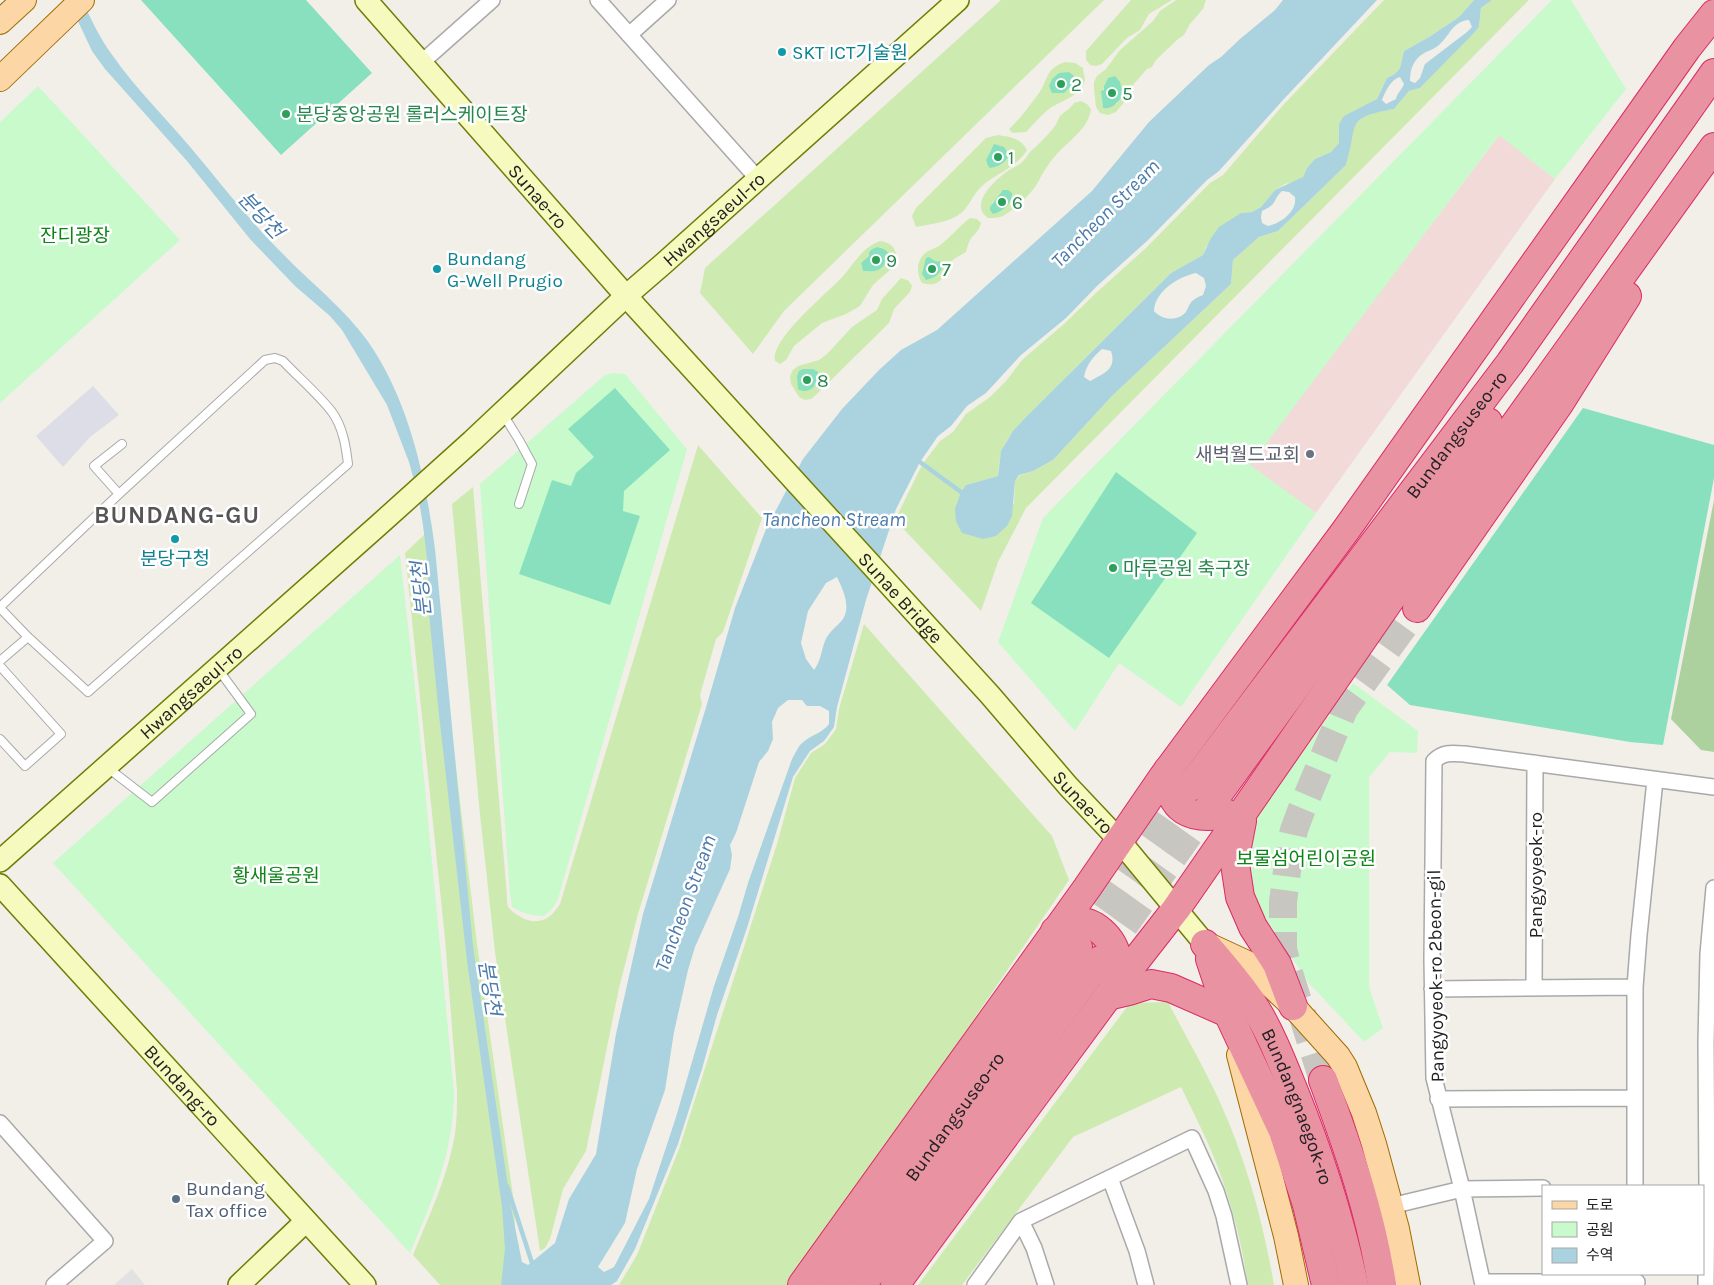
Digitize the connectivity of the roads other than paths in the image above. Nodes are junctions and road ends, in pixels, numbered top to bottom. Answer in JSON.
{"nodes":[{"id":1,"x":24,"y":0,"type":"edge"},
{"id":2,"x":82,"y":0,"type":"edge"},
{"id":3,"x":366,"y":0,"type":"edge"},
{"id":4,"x":492,"y":0,"type":"edge"},
{"id":5,"x":598,"y":0,"type":"edge"},
{"id":6,"x":668,"y":0,"type":"edge"},
{"id":7,"x":958,"y":0,"type":"edge"},
{"id":8,"x":1714,"y":14,"type":"edge"},
{"id":9,"x":0,"y":22,"type":"edge"},
{"id":10,"x":629,"y":35,"type":"junction"},
{"id":11,"x":1714,"y":36,"type":"edge"},
{"id":12,"x":421,"y":63,"type":"junction"},
{"id":13,"x":1714,"y":73,"type":"edge"},
{"id":14,"x":0,"y":78,"type":"edge"},
{"id":15,"x":1714,"y":103,"type":"edge"},
{"id":16,"x":1672,"y":134,"type":"junction"},
{"id":17,"x":1714,"y":147,"type":"edge"},
{"id":18,"x":1714,"y":158,"type":"edge"},
{"id":19,"x":758,"y":179,"type":"junction"},
{"id":20,"x":626,"y":296,"type":"junction"},
{"id":21,"x":712,"y":391,"type":"joint"},
{"id":22,"x":502,"y":413,"type":"junction"},
{"id":23,"x":122,"y":444,"type":"dead end"},
{"id":24,"x":119,"y":494,"type":"junction"},
{"id":25,"x":519,"y":504,"type":"dead end"},
{"id":26,"x":0,"y":607,"type":"edge"},
{"id":27,"x":1417,"y":608,"type":"tunnel mouth"},
{"id":28,"x":28,"y":637,"type":"junction"},
{"id":29,"x":0,"y":661,"type":"edge"},
{"id":30,"x":0,"y":666,"type":"edge"},
{"id":31,"x":217,"y":669,"type":"junction"},
{"id":32,"x":990,"y":695,"type":"joint"},
{"id":33,"x":0,"y":738,"type":"edge"},
{"id":34,"x":1535,"y":763,"type":"junction"},
{"id":35,"x":106,"y":767,"type":"junction"},
{"id":36,"x":1168,"y":770,"type":"junction"},
{"id":37,"x":1654,"y":780,"type":"junction"},
{"id":38,"x":1190,"y":787,"type":"tunnel mouth"},
{"id":39,"x":1714,"y":787,"type":"edge"},
{"id":40,"x":1210,"y":805,"type":"tunnel mouth"},
{"id":41,"x":1244,"y":810,"type":"junction"},
{"id":42,"x":1119,"y":840,"type":"junction"},
{"id":43,"x":0,"y":861,"type":"edge"},
{"id":44,"x":0,"y":885,"type":"edge"},
{"id":45,"x":1714,"y":888,"type":"edge"},
{"id":46,"x":1176,"y":909,"type":"junction"},
{"id":47,"x":1055,"y":930,"type":"junction"},
{"id":48,"x":1205,"y":944,"type":"junction"},
{"id":49,"x":1635,"y":987,"type":"junction"},
{"id":50,"x":1534,"y":988,"type":"junction"},
{"id":51,"x":1432,"y":989,"type":"junction"},
{"id":52,"x":1108,"y":996,"type":"junction"},
{"id":53,"x":1293,"y":1006,"type":"junction"},
{"id":54,"x":1228,"y":1013,"type":"junction"},
{"id":55,"x":1323,"y":1080,"type":"tunnel mouth"},
{"id":56,"x":1634,"y":1098,"type":"junction"},
{"id":57,"x":1438,"y":1099,"type":"junction"},
{"id":58,"x":0,"y":1124,"type":"edge"},
{"id":59,"x":1110,"y":1178,"type":"junction"},
{"id":60,"x":1635,"y":1185,"type":"edge"},
{"id":61,"x":1708,"y":1187,"type":"edge"},
{"id":62,"x":1542,"y":1188,"type":"edge"},
{"id":63,"x":1462,"y":1189,"type":"junction"},
{"id":64,"x":1391,"y":1206,"type":"junction"},
{"id":65,"x":306,"y":1221,"type":"junction"},
{"id":66,"x":1021,"y":1221,"type":"junction"},
{"id":67,"x":1637,"y":1280,"type":"edge"},
{"id":68,"x":1483,"y":1283,"type":"edge"},
{"id":69,"x":54,"y":1285,"type":"edge"},
{"id":70,"x":239,"y":1285,"type":"edge"},
{"id":71,"x":365,"y":1285,"type":"edge"},
{"id":72,"x":802,"y":1285,"type":"edge"},
{"id":73,"x":831,"y":1285,"type":"edge"},
{"id":74,"x":862,"y":1285,"type":"edge"},
{"id":75,"x":895,"y":1285,"type":"edge"},
{"id":76,"x":975,"y":1285,"type":"edge"},
{"id":77,"x":1046,"y":1285,"type":"edge"},
{"id":78,"x":1146,"y":1285,"type":"edge"},
{"id":79,"x":1239,"y":1285,"type":"edge"},
{"id":80,"x":1296,"y":1285,"type":"edge"},
{"id":81,"x":1326,"y":1285,"type":"edge"},
{"id":82,"x":1354,"y":1285,"type":"edge"},
{"id":83,"x":1382,"y":1285,"type":"edge"},
{"id":84,"x":1408,"y":1285,"type":"edge"},
{"id":85,"x":1706,"y":1285,"type":"edge"}],
"edges":[{"from":1,"to":9,"type":"main road"},
{"from":2,"to":14,"type":"main road"},
{"from":3,"to":12,"type":"main road","name":"Sunae-ro"},
{"from":4,"to":12,"type":"street"},
{"from":5,"to":10,"type":"street"},
{"from":6,"to":10,"type":"street"},
{"from":7,"to":19,"type":"main road","name":"Hwangsaeul-ro"},
{"from":8,"to":36,"type":"highway"},
{"from":10,"to":19,"type":"street"},
{"from":11,"to":16,"type":"highway"},
{"from":12,"to":20,"type":"main road","name":"Sunae-ro"},
{"from":13,"to":16,"type":"highway","name":"Bundangsuseo-ro"},
{"from":15,"to":40,"type":"highway","name":"Bundangsuseo-ro"},
{"from":16,"to":38,"type":"highway","name":"Bundangsuseo-ro"},
{"from":17,"to":41,"type":"highway"},
{"from":18,"to":27,"type":"highway"},
{"from":19,"to":20,"type":"main road","name":"Hwangsaeul-ro"},
{"from":20,"to":21,"type":"main road","name":"Sunae-ro"},
{"from":20,"to":22,"type":"main road","name":"Hwangsaeul-ro"},
{"from":21,"to":32,"type":"main road","name":"Sunae Bridge"},
{"from":22,"to":25,"type":"lane"},
{"from":22,"to":31,"type":"main road","name":"Hwangsaeul-ro"},
{"from":23,"to":24,"type":"lane"},
{"from":24,"to":26,"type":"lane"},
{"from":24,"to":28,"type":"lane"},
{"from":26,"to":28,"type":"lane"},
{"from":28,"to":29,"type":"lane"},
{"from":30,"to":33,"type":"lane"},
{"from":31,"to":35,"type":"main road","name":"Hwangsaeul-ro"},
{"from":31,"to":35,"type":"lane"},
{"from":32,"to":42,"type":"main road","name":"Sunae-ro"},
{"from":34,"to":37,"type":"street"},
{"from":34,"to":50,"type":"street","name":"Pangyoyeok-ro"},
{"from":34,"to":51,"type":"street","name":"Pangyoyeok-ro 2beon-gil"},
{"from":35,"to":43,"type":"main road","name":"Hwangsaeul-ro"},
{"from":36,"to":41,"type":"highway"},
{"from":36,"to":42,"type":"highway"},
{"from":37,"to":39,"type":"street"},
{"from":37,"to":49,"type":"street"},
{"from":41,"to":46,"type":"highway"},
{"from":41,"to":53,"type":"highway"},
{"from":42,"to":46,"type":"main road","name":"Sunae-ro"},
{"from":42,"to":47,"type":"highway"},
{"from":44,"to":65,"type":"main road","name":"Bundang-ro"},
{"from":45,"to":61,"type":"street"},
{"from":46,"to":48,"type":"main road","name":"Bundangnaegok-ro"},
{"from":46,"to":52,"type":"highway"},
{"from":47,"to":52,"type":"highway"},
{"from":47,"to":72,"type":"highway"},
{"from":48,"to":53,"type":"main road"},
{"from":48,"to":54,"type":"highway","name":"Bundangnaegok-ro"},
{"from":48,"to":82,"type":"highway","name":"Bundangnaegok-ro"},
{"from":49,"to":50,"type":"street"},
{"from":49,"to":56,"type":"street"},
{"from":50,"to":51,"type":"street"},
{"from":51,"to":57,"type":"street","name":"Pangyoyeok-ro 2beon-gil"},
{"from":52,"to":54,"type":"highway"},
{"from":52,"to":75,"type":"highway"},
{"from":53,"to":64,"type":"main road"},
{"from":54,"to":80,"type":"main road"},
{"from":54,"to":81,"type":"highway","name":"Bundangnaegok-ro"},
{"from":55,"to":83,"type":"highway"},
{"from":56,"to":57,"type":"street"},
{"from":56,"to":60,"type":"street"},
{"from":57,"to":63,"type":"street","name":"Pangyoyeok-ro 2beon-gil"},
{"from":58,"to":69,"type":"street"},
{"from":59,"to":66,"type":"street"},
{"from":59,"to":78,"type":"street"},
{"from":59,"to":79,"type":"street"},
{"from":61,"to":85,"type":"street"},
{"from":62,"to":63,"type":"street"},
{"from":63,"to":64,"type":"street"},
{"from":63,"to":68,"type":"street","name":"Pangyoyeok-ro 2beon-gil"},
{"from":64,"to":84,"type":"main road"},
{"from":65,"to":70,"type":"main road"},
{"from":65,"to":71,"type":"main road","name":"Bundang-ro"},
{"from":66,"to":76,"type":"street"},
{"from":66,"to":77,"type":"street"},
{"from":67,"to":68,"type":"street"},
{"from":73,"to":74,"type":"highway","name":"Bundangsuseo-ro"}]}
